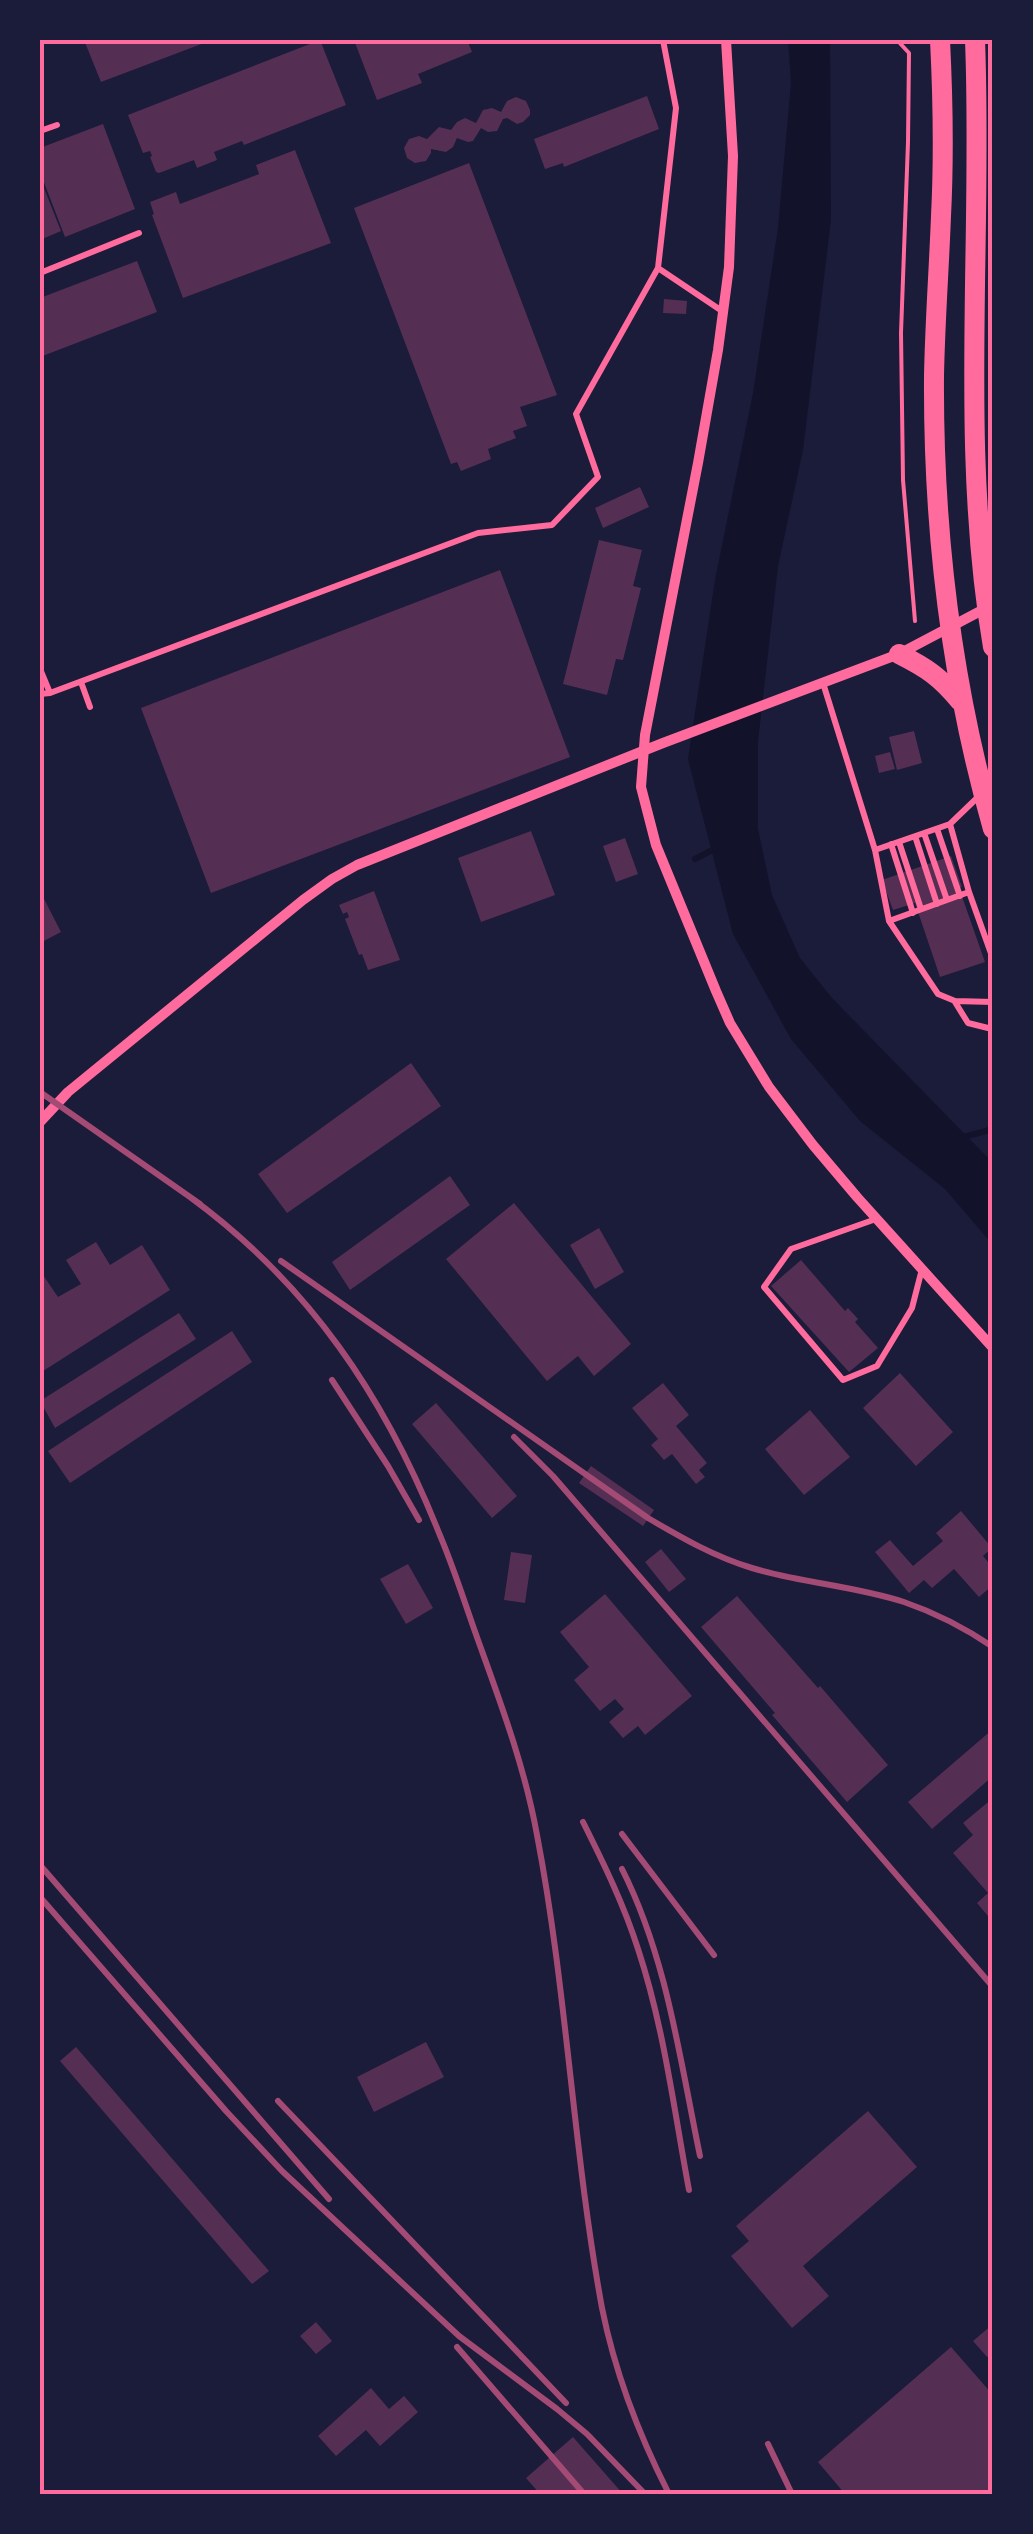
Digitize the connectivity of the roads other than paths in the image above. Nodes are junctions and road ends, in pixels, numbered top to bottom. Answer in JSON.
{"nodes":[{"id":1,"x":663,"y":40,"type":"edge"},
{"id":2,"x":726,"y":40,"type":"edge"},
{"id":3,"x":940,"y":40,"type":"edge"},
{"id":4,"x":975,"y":40,"type":"edge"},
{"id":5,"x":57,"y":125,"type":"dead end"},
{"id":6,"x":40,"y":131,"type":"edge"},
{"id":7,"x":139,"y":233,"type":"dead end"},
{"id":8,"x":658,"y":268,"type":"junction"},
{"id":9,"x":40,"y":273,"type":"edge"},
{"id":10,"x":723,"y":312,"type":"junction"},
{"id":11,"x":974,"y":420,"type":"junction"},
{"id":12,"x":993,"y":454,"type":"edge"},
{"id":13,"x":990,"y":606,"type":"edge"},
{"id":14,"x":952,"y":627,"type":"junction"},
{"id":15,"x":993,"y":648,"type":"edge"},
{"id":16,"x":899,"y":654,"type":"junction"},
{"id":17,"x":40,"y":669,"type":"edge"},
{"id":18,"x":81,"y":682,"type":"junction"},
{"id":19,"x":823,"y":683,"type":"junction"},
{"id":20,"x":50,"y":693,"type":"junction"},
{"id":21,"x":40,"y":694,"type":"edge"},
{"id":22,"x":964,"y":706,"type":"junction"},
{"id":23,"x":90,"y":707,"type":"dead end"},
{"id":24,"x":643,"y":752,"type":"junction"},
{"id":25,"x":982,"y":792,"type":"junction"},
{"id":26,"x":950,"y":824,"type":"junction"},
{"id":27,"x":937,"y":829,"type":"junction"},
{"id":28,"x":993,"y":829,"type":"edge"},
{"id":29,"x":924,"y":833,"type":"junction"},
{"id":30,"x":915,"y":836,"type":"junction"},
{"id":31,"x":895,"y":843,"type":"junction"},
{"id":32,"x":875,"y":850,"type":"junction"},
{"id":33,"x":969,"y":892,"type":"junction"},
{"id":34,"x":960,"y":896,"type":"junction"},
{"id":35,"x":947,"y":900,"type":"junction"},
{"id":36,"x":938,"y":904,"type":"junction"},
{"id":37,"x":917,"y":911,"type":"junction"},
{"id":38,"x":889,"y":921,"type":"junction"},
{"id":39,"x":993,"y":959,"type":"edge"},
{"id":40,"x":955,"y":1001,"type":"junction"},
{"id":41,"x":993,"y":1002,"type":"edge"},
{"id":42,"x":993,"y":1028,"type":"edge"},
{"id":43,"x":40,"y":1122,"type":"edge"},
{"id":44,"x":877,"y":1219,"type":"junction"},
{"id":45,"x":922,"y":1269,"type":"junction"},
{"id":46,"x":993,"y":1348,"type":"edge"}],
"edges":[{"from":1,"to":8,"type":"lane"},
{"from":2,"to":10,"type":"street"},
{"from":3,"to":14,"type":"main road"},
{"from":4,"to":11,"type":"main road"},
{"from":5,"to":6,"type":"lane"},
{"from":7,"to":9,"type":"lane"},
{"from":8,"to":10,"type":"lane"},
{"from":8,"to":18,"type":"lane"},
{"from":10,"to":24,"type":"street"},
{"from":11,"to":12,"type":"main road"},
{"from":11,"to":13,"type":"main road"},
{"from":13,"to":14,"type":"street"},
{"from":13,"to":15,"type":"main road"},
{"from":14,"to":16,"type":"street"},
{"from":14,"to":22,"type":"main road"},
{"from":16,"to":19,"type":"street"},
{"from":16,"to":22,"type":"main road"},
{"from":17,"to":20,"type":"lane"},
{"from":18,"to":20,"type":"lane"},
{"from":18,"to":23,"type":"lane"},
{"from":19,"to":24,"type":"street"},
{"from":19,"to":32,"type":"lane"},
{"from":20,"to":21,"type":"lane"},
{"from":22,"to":25,"type":"main road"},
{"from":24,"to":43,"type":"street"},
{"from":24,"to":44,"type":"street"},
{"from":25,"to":26,"type":"lane"},
{"from":25,"to":28,"type":"main road"},
{"from":26,"to":27,"type":"lane"},
{"from":26,"to":33,"type":"lane"},
{"from":27,"to":29,"type":"lane"},
{"from":27,"to":34,"type":"lane"},
{"from":29,"to":30,"type":"lane"},
{"from":29,"to":35,"type":"lane"},
{"from":30,"to":31,"type":"lane"},
{"from":30,"to":36,"type":"lane"},
{"from":31,"to":32,"type":"lane"},
{"from":31,"to":37,"type":"lane"},
{"from":32,"to":38,"type":"lane"},
{"from":33,"to":34,"type":"lane"},
{"from":33,"to":39,"type":"lane"},
{"from":34,"to":35,"type":"lane"},
{"from":35,"to":36,"type":"lane"},
{"from":36,"to":37,"type":"lane"},
{"from":37,"to":38,"type":"lane"},
{"from":38,"to":40,"type":"lane"},
{"from":40,"to":41,"type":"lane"},
{"from":40,"to":42,"type":"lane"},
{"from":44,"to":45,"type":"street"},
{"from":44,"to":45,"type":"lane"},
{"from":45,"to":46,"type":"street"}]}
